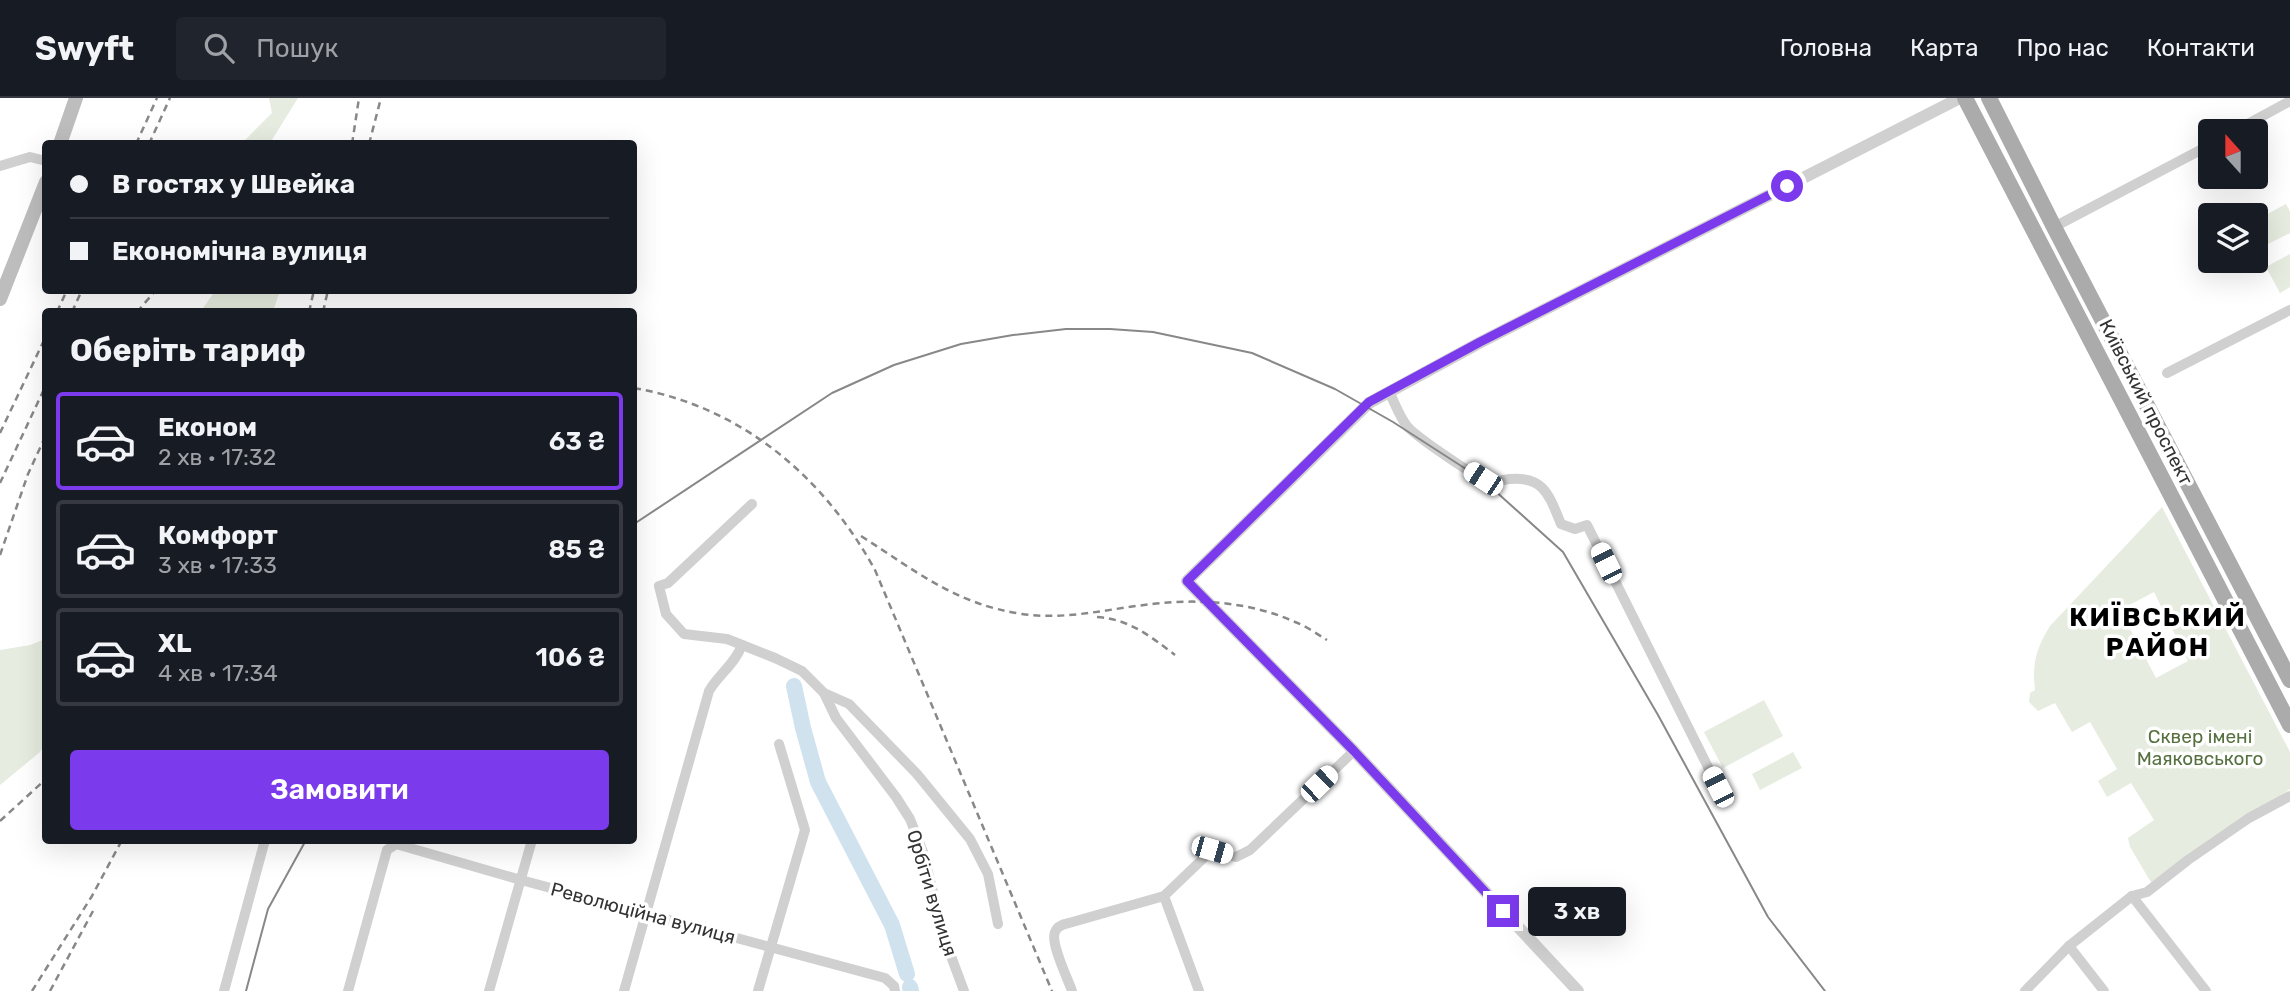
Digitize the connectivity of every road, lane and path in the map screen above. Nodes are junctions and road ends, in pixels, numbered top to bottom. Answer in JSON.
{"nodes":[{"id":1,"x":76,"y":98,"type":"edge"},
{"id":2,"x":1962,"y":98,"type":"edge"},
{"id":3,"x":1989,"y":98,"type":"edge"},
{"id":4,"x":2290,"y":102,"type":"edge"},
{"id":5,"x":2258,"y":119,"type":"edge"},
{"id":6,"x":61,"y":140,"type":"edge"},
{"id":7,"x":2198,"y":151,"type":"edge"},
{"id":8,"x":42,"y":159,"type":"edge"},
{"id":9,"x":0,"y":166,"type":"edge"},
{"id":10,"x":42,"y":192,"type":"edge"},
{"id":11,"x":2054,"y":227,"type":"junction"},
{"id":12,"x":0,"y":299,"type":"edge"},
{"id":13,"x":2290,"y":310,"type":"edge"},
{"id":14,"x":2167,"y":373,"type":"dead end"},
{"id":15,"x":1389,"y":392,"type":"junction"},
{"id":16,"x":752,"y":504,"type":"dead end"},
{"id":17,"x":742,"y":645,"type":"junction"},
{"id":18,"x":2290,"y":680,"type":"edge"},
{"id":19,"x":824,"y":693,"type":"junction"},
{"id":20,"x":2290,"y":725,"type":"edge"},
{"id":21,"x":779,"y":744,"type":"dead end"},
{"id":22,"x":1354,"y":751,"type":"junction"},
{"id":23,"x":1718,"y":787,"type":"dead end"},
{"id":24,"x":2290,"y":796,"type":"edge"},
{"id":25,"x":264,"y":844,"type":"edge"},
{"id":26,"x":531,"y":844,"type":"edge"},
{"id":27,"x":521,"y":880,"type":"junction"},
{"id":28,"x":1164,"y":896,"type":"junction"},
{"id":29,"x":2132,"y":896,"type":"junction"},
{"id":30,"x":645,"y":912,"type":"junction"},
{"id":31,"x":998,"y":924,"type":"dead end"},
{"id":32,"x":2069,"y":946,"type":"junction"},
{"id":33,"x":770,"y":947,"type":"junction"},
{"id":34,"x":224,"y":991,"type":"edge"},
{"id":35,"x":348,"y":991,"type":"edge"},
{"id":36,"x":489,"y":991,"type":"edge"},
{"id":37,"x":624,"y":991,"type":"edge"},
{"id":38,"x":758,"y":991,"type":"edge"},
{"id":39,"x":895,"y":991,"type":"edge"},
{"id":40,"x":964,"y":991,"type":"edge"},
{"id":41,"x":1072,"y":991,"type":"edge"},
{"id":42,"x":1199,"y":991,"type":"edge"},
{"id":43,"x":1578,"y":991,"type":"edge"},
{"id":44,"x":2025,"y":991,"type":"edge"},
{"id":45,"x":2104,"y":991,"type":"edge"},
{"id":46,"x":2206,"y":991,"type":"edge"}],
"edges":[{"from":1,"to":6,"type":"main road"},
{"from":2,"to":15,"type":"street"},
{"from":2,"to":20,"type":"main road","name":"Київський проспект"},
{"from":3,"to":11,"type":"main road","name":"Київський проспект"},
{"from":4,"to":5,"type":"street"},
{"from":7,"to":11,"type":"street"},
{"from":8,"to":9,"type":"street"},
{"from":10,"to":12,"type":"main road"},
{"from":11,"to":18,"type":"main road","name":"Київський проспект"},
{"from":13,"to":14,"type":"street"},
{"from":15,"to":22,"type":"street"},
{"from":15,"to":23,"type":"street"},
{"from":16,"to":17,"type":"street"},
{"from":17,"to":19,"type":"street"},
{"from":17,"to":30,"type":"street"},
{"from":19,"to":31,"type":"street"},
{"from":19,"to":40,"type":"street","name":"Орбіти вулиця"},
{"from":21,"to":33,"type":"street"},
{"from":22,"to":28,"type":"street"},
{"from":22,"to":43,"type":"street"},
{"from":24,"to":29,"type":"street"},
{"from":25,"to":34,"type":"street"},
{"from":26,"to":27,"type":"street"},
{"from":27,"to":30,"type":"street","name":"Революційна вулиця"},
{"from":27,"to":35,"type":"street","name":"Революційна вулиця"},
{"from":27,"to":36,"type":"street"},
{"from":28,"to":41,"type":"street"},
{"from":28,"to":42,"type":"street"},
{"from":29,"to":32,"type":"street"},
{"from":29,"to":46,"type":"street"},
{"from":30,"to":33,"type":"street","name":"Революційна вулиця"},
{"from":30,"to":37,"type":"street"},
{"from":32,"to":44,"type":"street"},
{"from":32,"to":45,"type":"street"},
{"from":33,"to":38,"type":"street"},
{"from":33,"to":39,"type":"street","name":"Революційна вулиця"}]}
